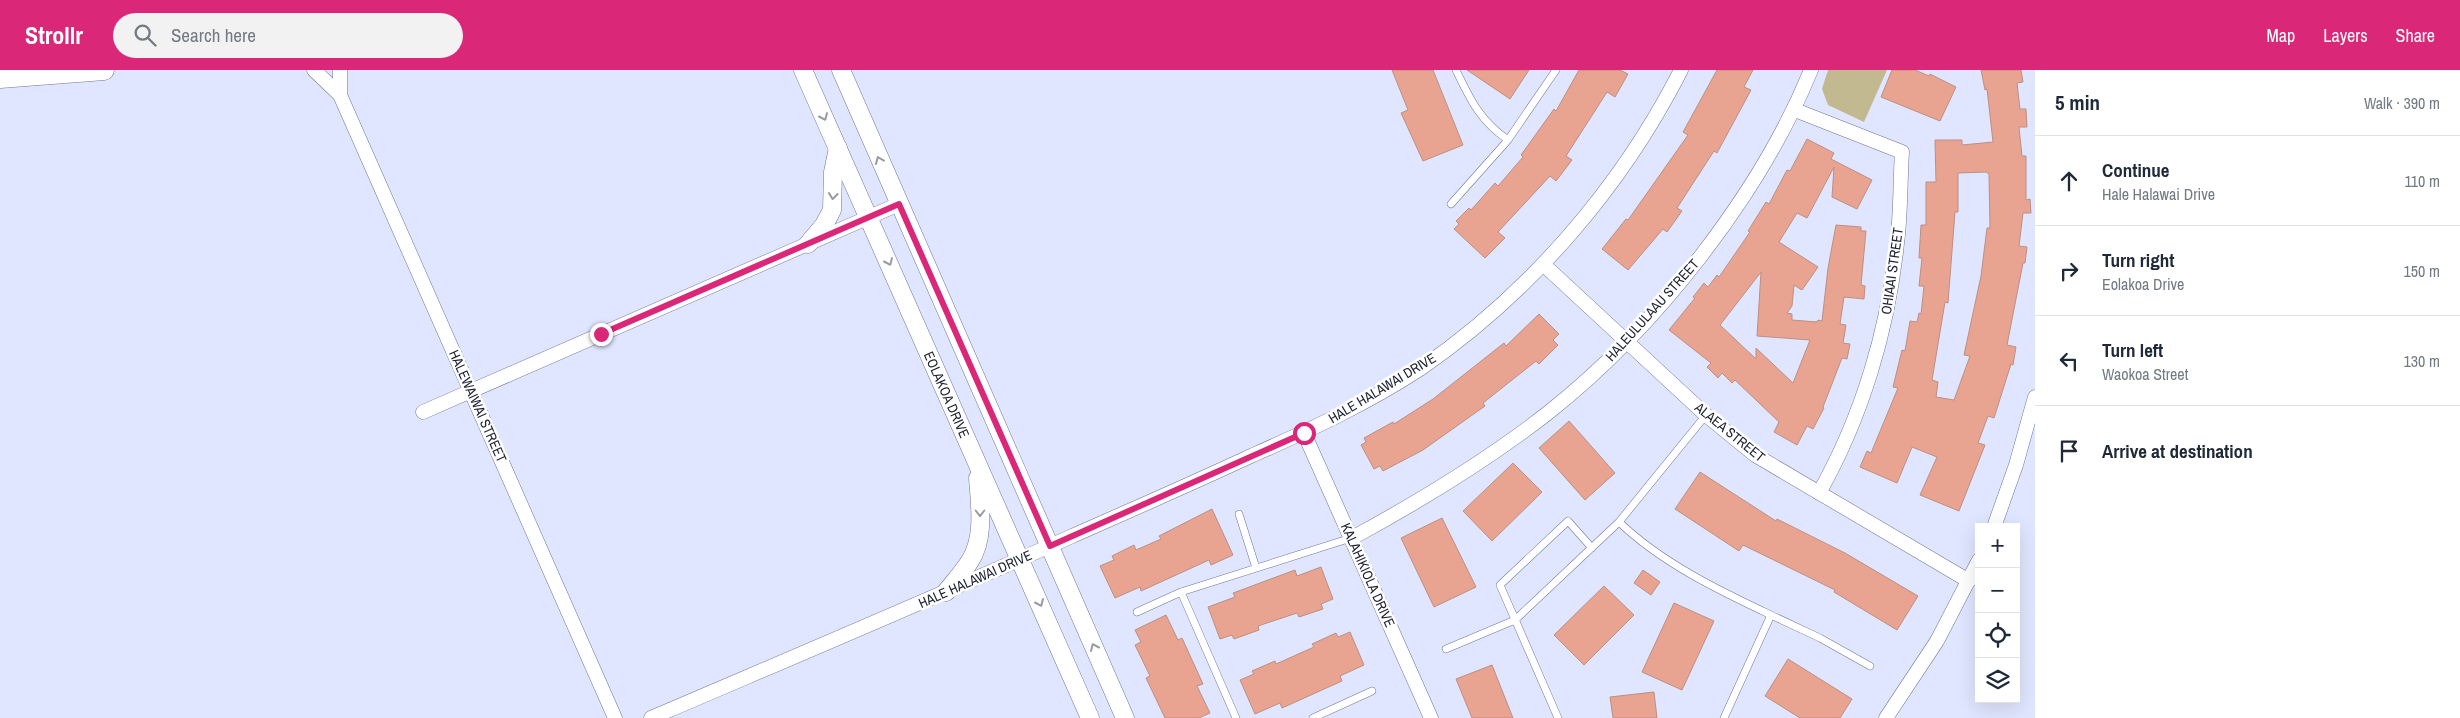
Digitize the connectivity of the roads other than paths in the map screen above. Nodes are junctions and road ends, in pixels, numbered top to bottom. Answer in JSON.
{"nodes":[{"id":1,"x":104,"y":70,"type":"edge"},
{"id":2,"x":314,"y":70,"type":"edge"},
{"id":3,"x":340,"y":70,"type":"edge"},
{"id":4,"x":803,"y":70,"type":"edge"},
{"id":5,"x":841,"y":70,"type":"edge"},
{"id":6,"x":1456,"y":70,"type":"edge"},
{"id":7,"x":1556,"y":70,"type":"edge"},
{"id":8,"x":1681,"y":70,"type":"edge"},
{"id":9,"x":1811,"y":70,"type":"edge"},
{"id":10,"x":0,"y":78,"type":"edge"},
{"id":11,"x":340,"y":95,"type":"junction"},
{"id":12,"x":1795,"y":110,"type":"junction"},
{"id":13,"x":1508,"y":140,"type":"junction"},
{"id":14,"x":838,"y":148,"type":"junction"},
{"id":15,"x":899,"y":204,"type":"junction"},
{"id":16,"x":1451,"y":204,"type":"dead end"},
{"id":17,"x":869,"y":217,"type":"junction"},
{"id":18,"x":808,"y":244,"type":"junction"},
{"id":19,"x":1543,"y":264,"type":"junction"},
{"id":20,"x":1628,"y":341,"type":"junction"},
{"id":21,"x":471,"y":391,"type":"junction"},
{"id":22,"x":2035,"y":397,"type":"edge"},
{"id":23,"x":423,"y":412,"type":"dead end"},
{"id":24,"x":1706,"y":415,"type":"junction"},
{"id":25,"x":1304,"y":433,"type":"junction"},
{"id":26,"x":977,"y":465,"type":"junction"},
{"id":27,"x":1819,"y":493,"type":"junction"},
{"id":28,"x":1240,"y":514,"type":"dead end"},
{"id":29,"x":1619,"y":522,"type":"junction"},
{"id":30,"x":1995,"y":523,"type":"edge"},
{"id":31,"x":1352,"y":538,"type":"junction"},
{"id":32,"x":1050,"y":546,"type":"junction"},
{"id":33,"x":1592,"y":548,"type":"junction"},
{"id":34,"x":1020,"y":559,"type":"junction"},
{"id":35,"x":1256,"y":568,"type":"junction"},
{"id":36,"x":1975,"y":568,"type":"edge"},
{"id":37,"x":1969,"y":580,"type":"junction"},
{"id":38,"x":946,"y":592,"type":"junction"},
{"id":39,"x":1181,"y":592,"type":"junction"},
{"id":40,"x":1137,"y":612,"type":"dead end"},
{"id":41,"x":1771,"y":615,"type":"junction"},
{"id":42,"x":1515,"y":620,"type":"junction"},
{"id":43,"x":1446,"y":649,"type":"dead end"},
{"id":44,"x":1870,"y":666,"type":"dead end"},
{"id":45,"x":1372,"y":691,"type":"dead end"},
{"id":46,"x":615,"y":718,"type":"edge"},
{"id":47,"x":651,"y":718,"type":"edge"},
{"id":48,"x":1090,"y":718,"type":"edge"},
{"id":49,"x":1125,"y":718,"type":"edge"},
{"id":50,"x":1236,"y":718,"type":"edge"},
{"id":51,"x":1313,"y":718,"type":"edge"},
{"id":52,"x":1431,"y":718,"type":"edge"},
{"id":53,"x":1558,"y":718,"type":"edge"},
{"id":54,"x":1724,"y":718,"type":"edge"},
{"id":55,"x":1886,"y":718,"type":"edge"}],
"edges":[{"from":1,"to":10,"type":"main road"},
{"from":2,"to":11,"type":"street","name":"HALEWAIWAI STREET"},
{"from":3,"to":11,"type":"street","name":"HALEWAIWAI STREET"},
{"from":4,"to":14,"type":"street","name":"EOLAKOA DRIVE","one_way":true},
{"from":15,"to":5,"type":"street","one_way":true},
{"from":6,"to":13,"type":"lane"},
{"from":7,"to":13,"type":"lane"},
{"from":8,"to":19,"type":"street","name":"HALE HALAWAI DRIVE"},
{"from":9,"to":12,"type":"street","name":"HALEULULAAU STREET"},
{"from":11,"to":21,"type":"street","name":"HALEWAIWAI STREET"},
{"from":12,"to":20,"type":"street","name":"HALEULULAAU STREET"},
{"from":12,"to":27,"type":"street","name":"OHIAAI STREET"},
{"from":13,"to":16,"type":"lane"},
{"from":14,"to":17,"type":"street","name":"EOLAKOA DRIVE"},
{"from":14,"to":18,"type":"street","one_way":true},
{"from":15,"to":17,"type":"street"},
{"from":15,"to":32,"type":"street"},
{"from":17,"to":18,"type":"street"},
{"from":17,"to":26,"type":"street","name":"EOLAKOA DRIVE","one_way":true},
{"from":18,"to":21,"type":"street"},
{"from":19,"to":20,"type":"street","name":"ALAEA STREET"},
{"from":19,"to":25,"type":"street","name":"HALE HALAWAI DRIVE"},
{"from":20,"to":24,"type":"street","name":"ALAEA STREET"},
{"from":20,"to":31,"type":"street","name":"HALEULULAAU STREET"},
{"from":21,"to":23,"type":"street"},
{"from":21,"to":46,"type":"street","name":"HALEWAIWAI STREET"},
{"from":22,"to":30,"type":"street"},
{"from":24,"to":27,"type":"street","name":"ALAEA STREET"},
{"from":24,"to":29,"type":"lane"},
{"from":25,"to":31,"type":"street","name":"KALAHIKIOLA DRIVE"},
{"from":25,"to":32,"type":"street","name":"HALE HALAWAI DRIVE"},
{"from":26,"to":34,"type":"street","name":"EOLAKOA DRIVE"},
{"from":26,"to":38,"type":"street","one_way":true},
{"from":27,"to":37,"type":"street","name":"ALAEA STREET"},
{"from":28,"to":35,"type":"lane"},
{"from":29,"to":33,"type":"lane"},
{"from":29,"to":41,"type":"lane"},
{"from":31,"to":35,"type":"lane"},
{"from":31,"to":52,"type":"street","name":"KALAHIKIOLA DRIVE"},
{"from":32,"to":34,"type":"street","name":"HALE HALAWAI DRIVE"},
{"from":49,"to":32,"type":"street","one_way":true},
{"from":33,"to":42,"type":"lane"},
{"from":33,"to":42,"type":"lane"},
{"from":34,"to":38,"type":"street","name":"HALE HALAWAI DRIVE"},
{"from":34,"to":48,"type":"street","name":"EOLAKOA DRIVE","one_way":true},
{"from":35,"to":39,"type":"lane"},
{"from":36,"to":37,"type":"street"},
{"from":37,"to":55,"type":"street"},
{"from":38,"to":47,"type":"street","name":"HALE HALAWAI DRIVE"},
{"from":39,"to":40,"type":"lane"},
{"from":39,"to":50,"type":"lane"},
{"from":41,"to":44,"type":"lane"},
{"from":41,"to":54,"type":"lane"},
{"from":42,"to":43,"type":"lane"},
{"from":42,"to":53,"type":"lane"},
{"from":45,"to":51,"type":"lane"}]}
